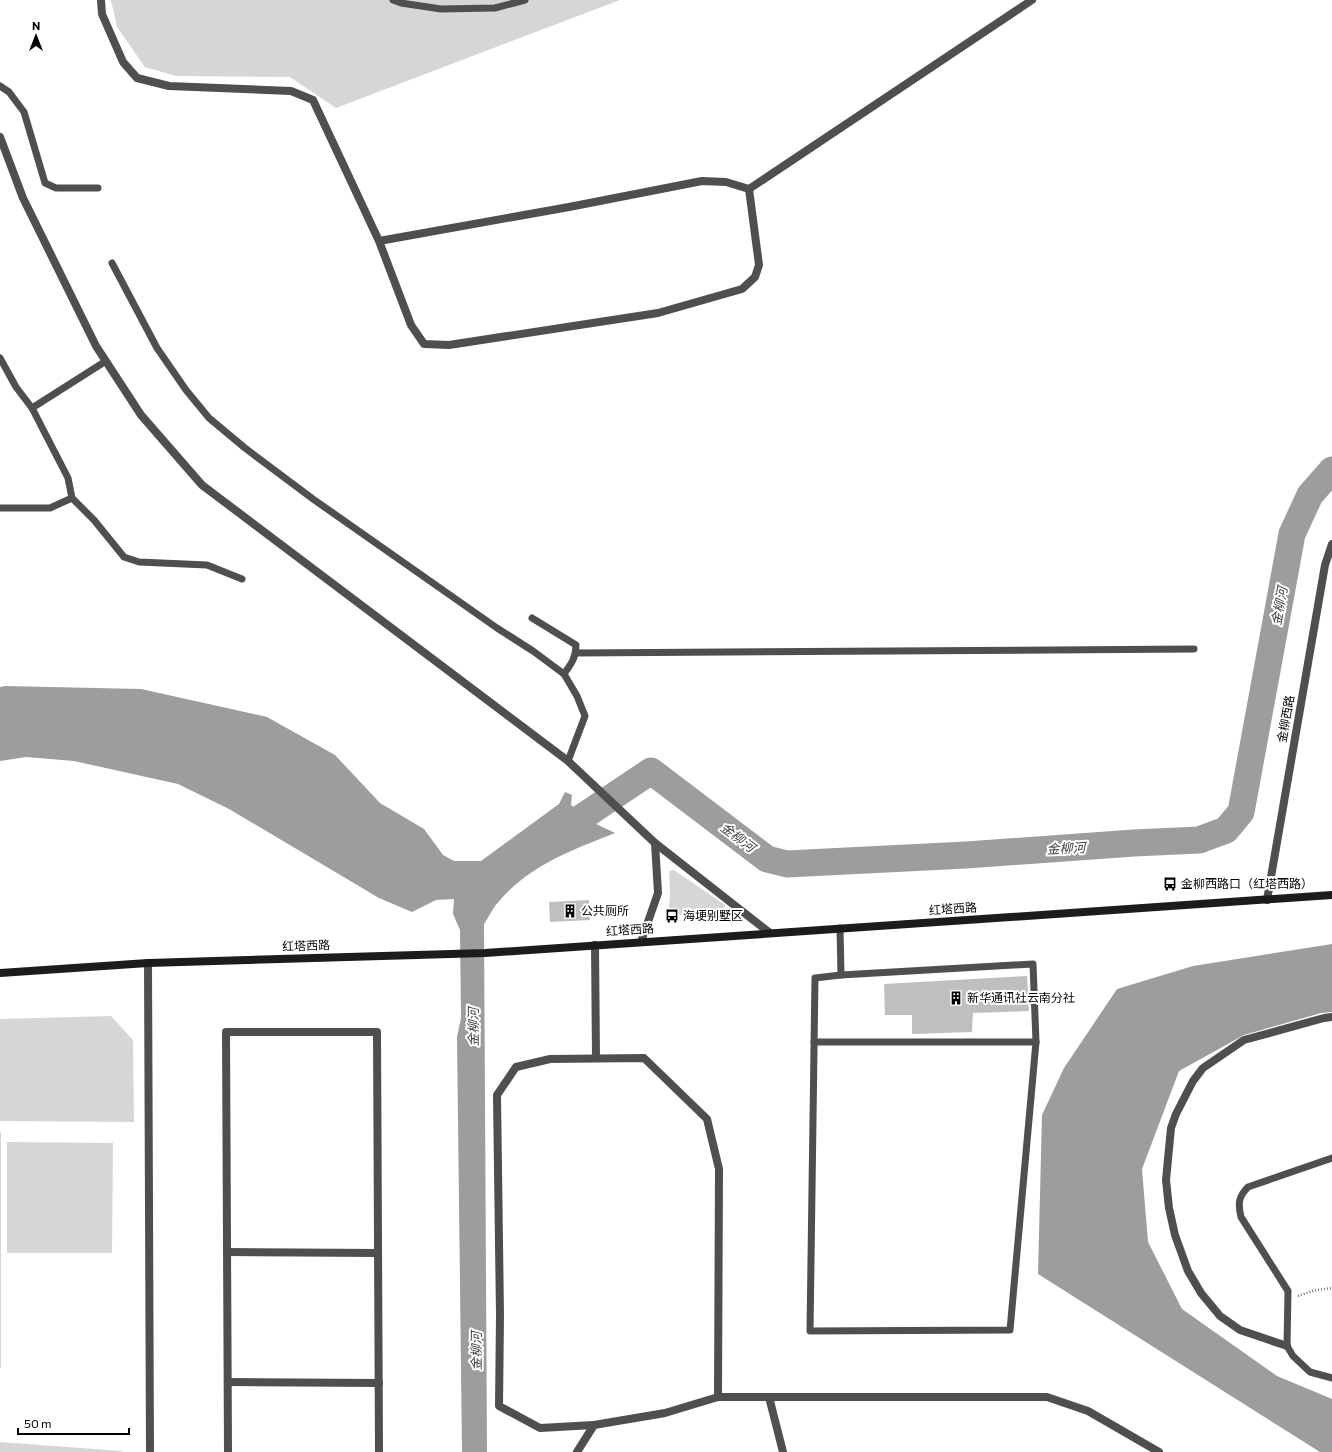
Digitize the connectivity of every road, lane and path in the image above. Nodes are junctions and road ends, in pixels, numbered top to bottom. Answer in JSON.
{"nodes":[{"id":1,"x":101,"y":0,"type":"edge"},
{"id":2,"x":393,"y":0,"type":"edge"},
{"id":3,"x":525,"y":0,"type":"edge"},
{"id":4,"x":1032,"y":0,"type":"edge"},
{"id":5,"x":0,"y":86,"type":"edge"},
{"id":6,"x":0,"y":137,"type":"edge"},
{"id":7,"x":98,"y":188,"type":"dead end"},
{"id":8,"x":749,"y":189,"type":"junction"},
{"id":9,"x":379,"y":241,"type":"junction"},
{"id":10,"x":112,"y":263,"type":"dead end"},
{"id":11,"x":0,"y":358,"type":"edge"},
{"id":12,"x":106,"y":361,"type":"junction"},
{"id":13,"x":32,"y":408,"type":"junction"},
{"id":14,"x":72,"y":498,"type":"junction"},
{"id":15,"x":0,"y":508,"type":"edge"},
{"id":16,"x":1332,"y":544,"type":"edge"},
{"id":17,"x":242,"y":579,"type":"dead end"},
{"id":18,"x":532,"y":618,"type":"dead end"},
{"id":19,"x":1194,"y":649,"type":"dead end"},
{"id":20,"x":576,"y":653,"type":"junction"},
{"id":21,"x":564,"y":674,"type":"junction"},
{"id":22,"x":568,"y":761,"type":"junction"},
{"id":23,"x":655,"y":843,"type":"junction"},
{"id":24,"x":1332,"y":895,"type":"edge"},
{"id":25,"x":1267,"y":900,"type":"junction"},
{"id":26,"x":840,"y":928,"type":"junction"},
{"id":27,"x":770,"y":933,"type":"junction"},
{"id":28,"x":641,"y":942,"type":"junction"},
{"id":29,"x":595,"y":945,"type":"junction"},
{"id":30,"x":148,"y":963,"type":"junction"},
{"id":31,"x":0,"y":973,"type":"edge"},
{"id":32,"x":841,"y":975,"type":"junction"},
{"id":33,"x":1332,"y":1017,"type":"edge"},
{"id":34,"x":814,"y":1042,"type":"junction"},
{"id":35,"x":1036,"y":1042,"type":"junction"},
{"id":36,"x":596,"y":1058,"type":"junction"},
{"id":37,"x":1332,"y":1158,"type":"edge"},
{"id":38,"x":227,"y":1252,"type":"junction"},
{"id":39,"x":378,"y":1253,"type":"junction"},
{"id":40,"x":1332,"y":1288,"type":"edge"},
{"id":41,"x":1288,"y":1299,"type":"junction"},
{"id":42,"x":1287,"y":1346,"type":"junction"},
{"id":43,"x":1332,"y":1378,"type":"edge"},
{"id":44,"x":228,"y":1382,"type":"junction"},
{"id":45,"x":379,"y":1382,"type":"junction"},
{"id":46,"x":718,"y":1397,"type":"junction"},
{"id":47,"x":769,"y":1397,"type":"junction"},
{"id":48,"x":594,"y":1425,"type":"junction"},
{"id":49,"x":150,"y":1452,"type":"edge"},
{"id":50,"x":228,"y":1452,"type":"edge"},
{"id":51,"x":379,"y":1452,"type":"edge"},
{"id":52,"x":577,"y":1452,"type":"edge"},
{"id":53,"x":783,"y":1452,"type":"edge"},
{"id":54,"x":1159,"y":1452,"type":"edge"}],
"edges":[{"from":1,"to":9,"type":"street"},
{"from":2,"to":3,"type":"lane"},
{"from":4,"to":8,"type":"street"},
{"from":5,"to":7,"type":"lane"},
{"from":6,"to":12,"type":"street"},
{"from":8,"to":9,"type":"street"},
{"from":8,"to":9,"type":"street"},
{"from":10,"to":21,"type":"lane"},
{"from":11,"to":13,"type":"lane"},
{"from":12,"to":13,"type":"lane"},
{"from":12,"to":22,"type":"street"},
{"from":13,"to":14,"type":"lane"},
{"from":14,"to":15,"type":"lane"},
{"from":14,"to":17,"type":"lane"},
{"from":16,"to":25,"type":"street","name":"金柳西路"},
{"from":18,"to":20,"type":"lane"},
{"from":19,"to":20,"type":"lane"},
{"from":20,"to":21,"type":"lane"},
{"from":21,"to":22,"type":"lane"},
{"from":22,"to":23,"type":"street"},
{"from":23,"to":27,"type":"street"},
{"from":23,"to":28,"type":"street"},
{"from":24,"to":25,"type":"street","name":"红塔西路"},
{"from":25,"to":26,"type":"street","name":"红塔西路"},
{"from":26,"to":27,"type":"street","name":"红塔西路"},
{"from":26,"to":32,"type":"lane"},
{"from":27,"to":28,"type":"street","name":"红塔西路"},
{"from":28,"to":29,"type":"street","name":"红塔西路"},
{"from":29,"to":30,"type":"street","name":"红塔西路"},
{"from":29,"to":36,"type":"street"},
{"from":30,"to":31,"type":"street","name":"红塔西路"},
{"from":30,"to":49,"type":"street"},
{"from":32,"to":34,"type":"lane"},
{"from":32,"to":35,"type":"lane"},
{"from":33,"to":42,"type":"street"},
{"from":34,"to":35,"type":"lane"},
{"from":34,"to":35,"type":"lane"},
{"from":36,"to":46,"type":"street"},
{"from":36,"to":48,"type":"street"},
{"from":37,"to":41,"type":"lane"},
{"from":38,"to":39,"type":"street"},
{"from":38,"to":39,"type":"street"},
{"from":38,"to":44,"type":"street"},
{"from":39,"to":45,"type":"street"},
{"from":40,"to":41,"type":"path"},
{"from":41,"to":42,"type":"lane"},
{"from":42,"to":43,"type":"lane"},
{"from":44,"to":45,"type":"street"},
{"from":44,"to":50,"type":"street"},
{"from":45,"to":51,"type":"street"},
{"from":46,"to":47,"type":"street"},
{"from":46,"to":48,"type":"street"},
{"from":47,"to":53,"type":"street"},
{"from":47,"to":54,"type":"street"},
{"from":48,"to":52,"type":"street"}]}
